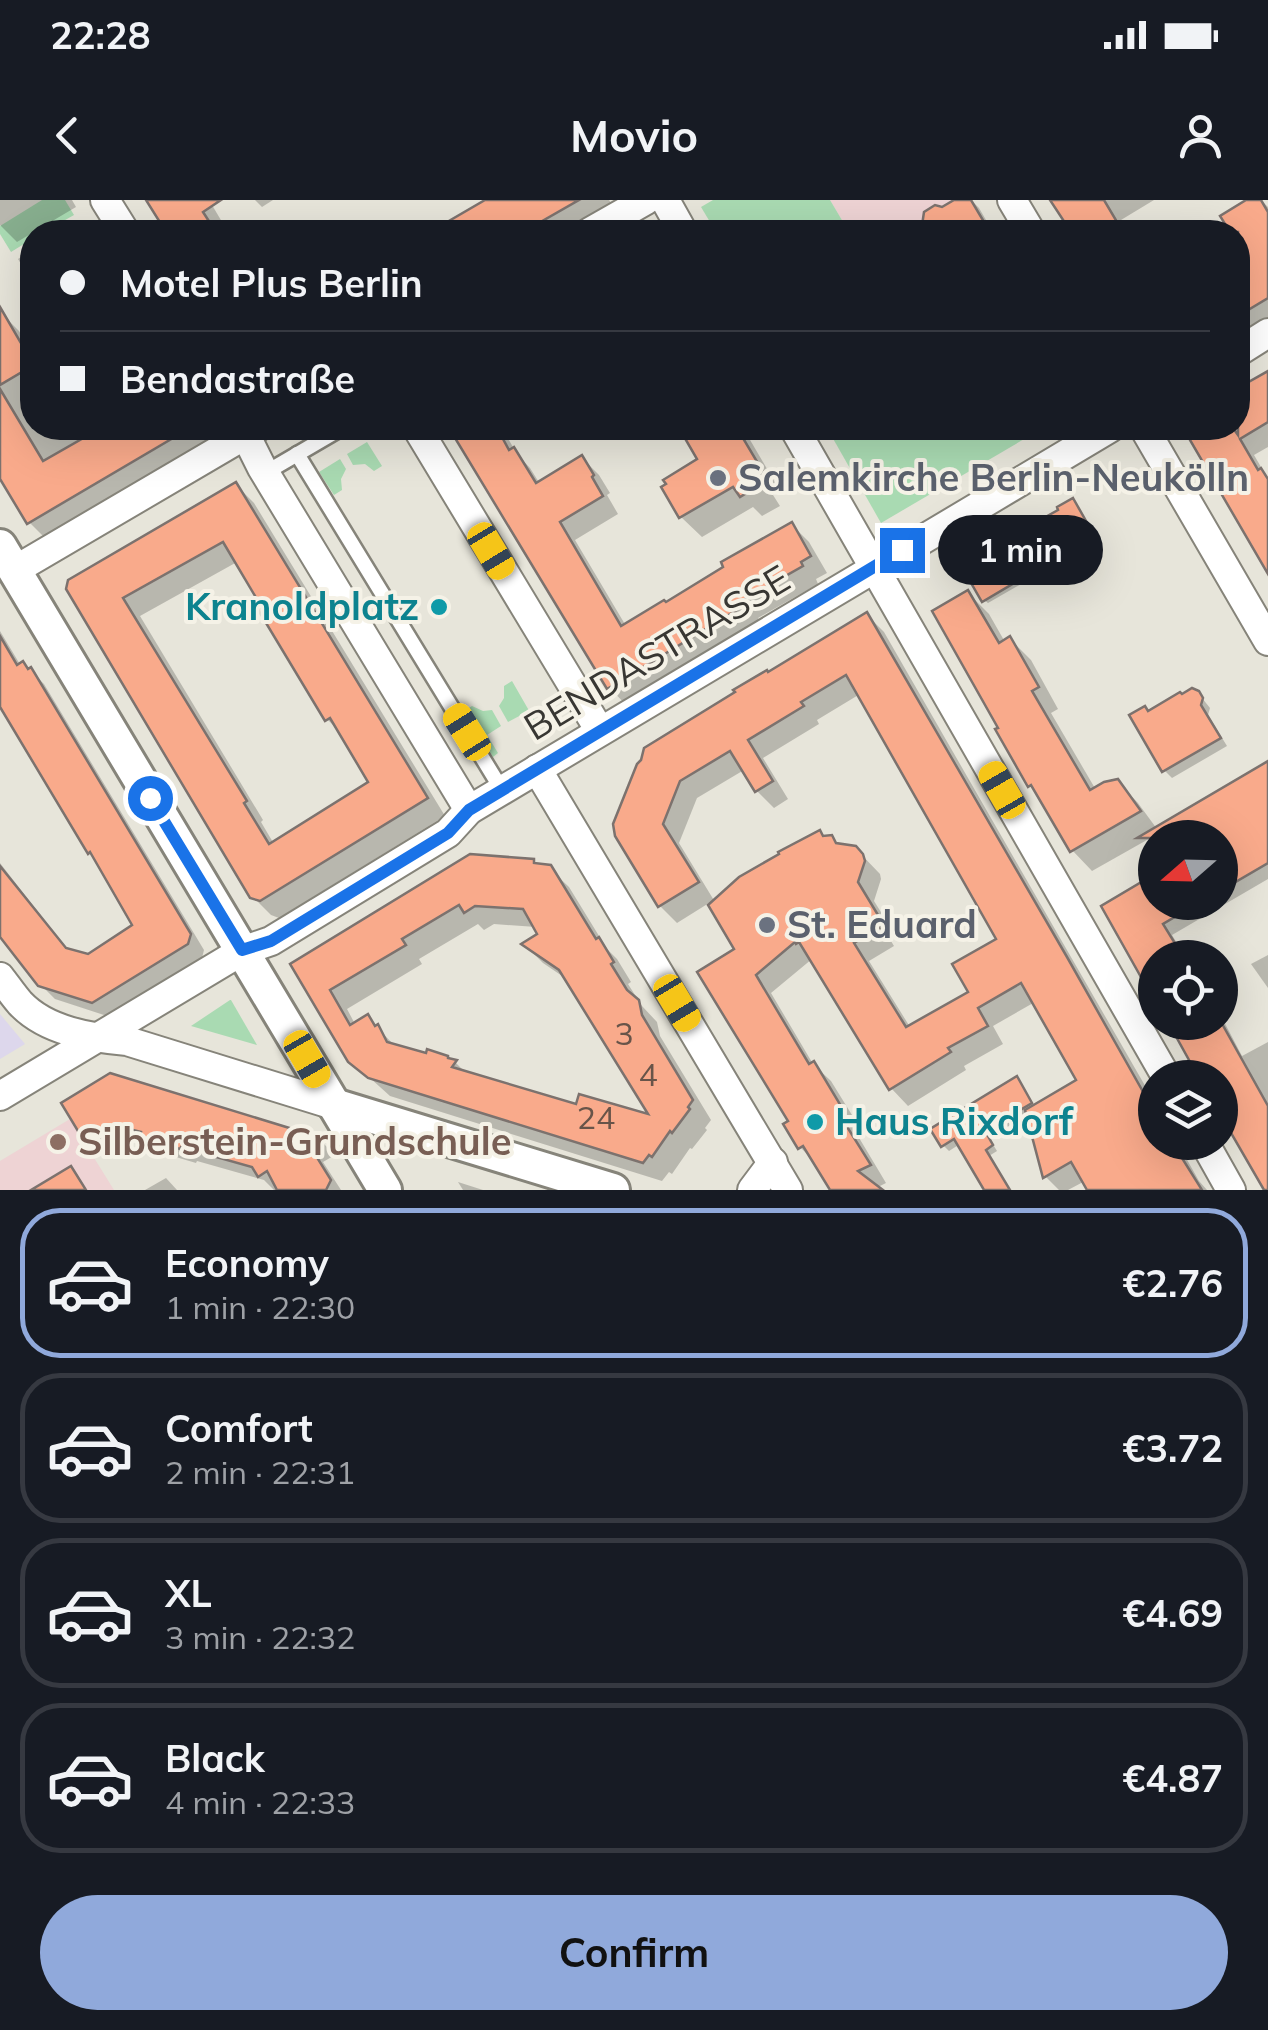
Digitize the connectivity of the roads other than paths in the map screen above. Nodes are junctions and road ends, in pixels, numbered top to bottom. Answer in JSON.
{"nodes":[{"id":1,"x":646,"y":200,"type":"edge"},
{"id":2,"x":611,"y":220,"type":"edge"},
{"id":3,"x":229,"y":440,"type":"edge"},
{"id":4,"x":252,"y":440,"type":"edge"},
{"id":5,"x":321,"y":440,"type":"edge"},
{"id":6,"x":424,"y":440,"type":"edge"},
{"id":7,"x":801,"y":440,"type":"edge"},
{"id":8,"x":1090,"y":440,"type":"edge"},
{"id":9,"x":1151,"y":440,"type":"edge"},
{"id":10,"x":297,"y":454,"type":"junction"},
{"id":11,"x":265,"y":473,"type":"junction"},
{"id":12,"x":7,"y":558,"type":"edge"},
{"id":13,"x":874,"y":567,"type":"junction"},
{"id":14,"x":1268,"y":641,"type":"edge"},
{"id":15,"x":600,"y":731,"type":"junction"},
{"id":16,"x":537,"y":769,"type":"junction"},
{"id":17,"x":502,"y":790,"type":"junction"},
{"id":18,"x":469,"y":810,"type":"junction"},
{"id":19,"x":242,"y":950,"type":"junction"},
{"id":20,"x":0,"y":977,"type":"edge"},
{"id":21,"x":93,"y":1038,"type":"junction"},
{"id":22,"x":1157,"y":1060,"type":"edge"},
{"id":23,"x":0,"y":1096,"type":"edge"},
{"id":24,"x":334,"y":1105,"type":"junction"},
{"id":25,"x":1214,"y":1160,"type":"edge"},
{"id":26,"x":773,"y":1162,"type":"junction"},
{"id":27,"x":385,"y":1190,"type":"edge"},
{"id":28,"x":612,"y":1190,"type":"edge"},
{"id":29,"x":752,"y":1190,"type":"edge"},
{"id":30,"x":788,"y":1190,"type":"edge"},
{"id":31,"x":1231,"y":1190,"type":"edge"}],
"edges":[{"from":1,"to":2,"type":"street"},
{"from":3,"to":12,"type":"street"},
{"from":4,"to":11,"type":"street"},
{"from":5,"to":10,"type":"lane"},
{"from":6,"to":15,"type":"street"},
{"from":7,"to":13,"type":"street"},
{"from":8,"to":13,"type":"street","name":"BENDASTRASSE"},
{"from":9,"to":14,"type":"street"},
{"from":10,"to":11,"type":"lane"},
{"from":10,"to":17,"type":"lane"},
{"from":11,"to":18,"type":"street"},
{"from":12,"to":19,"type":"street"},
{"from":13,"to":15,"type":"street","name":"BENDASTRASSE"},
{"from":13,"to":22,"type":"street"},
{"from":15,"to":16,"type":"street","name":"BENDASTRASSE"},
{"from":16,"to":17,"type":"street","name":"BENDASTRASSE"},
{"from":16,"to":26,"type":"street"},
{"from":17,"to":18,"type":"street","name":"BENDASTRASSE"},
{"from":18,"to":19,"type":"street","name":"BENDASTRASSE"},
{"from":19,"to":21,"type":"street","name":"BENDASTRASSE"},
{"from":19,"to":24,"type":"street"},
{"from":20,"to":21,"type":"street"},
{"from":21,"to":23,"type":"street","name":"BENDASTRASSE"},
{"from":21,"to":24,"type":"street"},
{"from":24,"to":27,"type":"street"},
{"from":24,"to":28,"type":"street"},
{"from":25,"to":31,"type":"street"},
{"from":26,"to":29,"type":"street"},
{"from":26,"to":30,"type":"street"}]}
